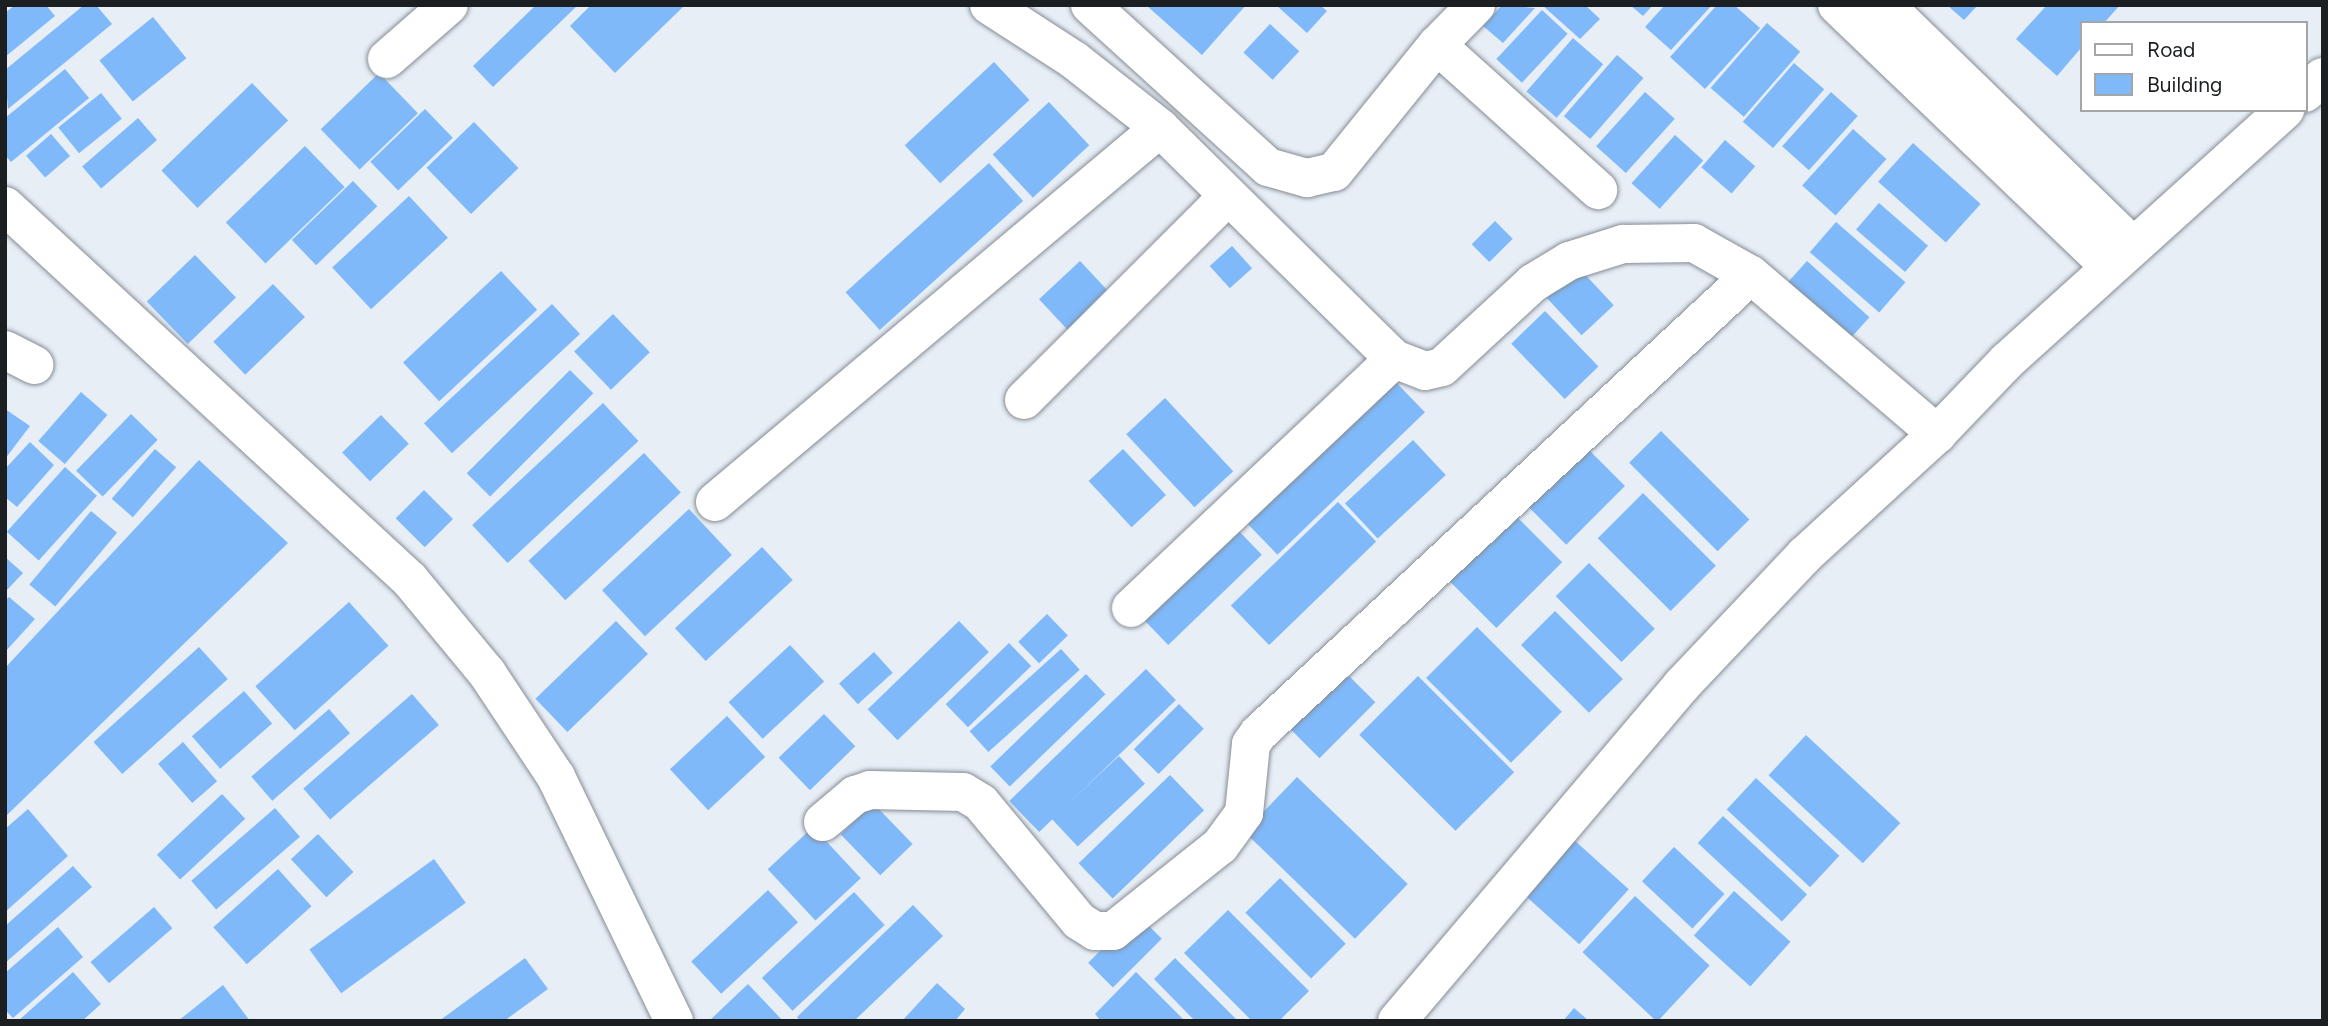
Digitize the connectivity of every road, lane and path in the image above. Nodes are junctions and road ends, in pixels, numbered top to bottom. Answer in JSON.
{"nodes":[{"id":1,"x":449,"y":5,"type":"edge"},
{"id":2,"x":989,"y":5,"type":"edge"},
{"id":3,"x":1090,"y":5,"type":"edge"},
{"id":4,"x":1476,"y":5,"type":"edge"},
{"id":5,"x":1837,"y":5,"type":"edge"},
{"id":6,"x":1885,"y":5,"type":"edge"},
{"id":7,"x":1437,"y":45,"type":"junction"},
{"id":8,"x":387,"y":59,"type":"dead end"},
{"id":9,"x":2323,"y":77,"type":"edge"},
{"id":10,"x":2307,"y":91,"type":"edge"},
{"id":11,"x":2284,"y":112,"type":"edge"},
{"id":12,"x":1160,"y":128,"type":"junction"},
{"id":13,"x":1598,"y":190,"type":"dead end"},
{"id":14,"x":1228,"y":196,"type":"junction"},
{"id":15,"x":8,"y":214,"type":"edge"},
{"id":16,"x":2121,"y":256,"type":"junction"},
{"id":17,"x":1751,"y":275,"type":"junction"},
{"id":18,"x":1394,"y":359,"type":"junction"},
{"id":19,"x":1024,"y":400,"type":"dead end"},
{"id":20,"x":1937,"y":434,"type":"junction"},
{"id":21,"x":715,"y":502,"type":"dead end"},
{"id":22,"x":1131,"y":608,"type":"dead end"},
{"id":23,"x":823,"y":822,"type":"dead end"},
{"id":24,"x":674,"y":1021,"type":"edge"},
{"id":25,"x":1397,"y":1021,"type":"edge"}],
"edges":[{"from":1,"to":8,"type":"street"},
{"from":2,"to":12,"type":"street"},
{"from":3,"to":7,"type":"street"},
{"from":4,"to":7,"type":"street"},
{"from":5,"to":16,"type":"street"},
{"from":6,"to":16,"type":"street"},
{"from":7,"to":13,"type":"street"},
{"from":9,"to":10,"type":"street"},
{"from":11,"to":16,"type":"street"},
{"from":12,"to":14,"type":"street"},
{"from":12,"to":21,"type":"street"},
{"from":14,"to":18,"type":"street"},
{"from":14,"to":19,"type":"street"},
{"from":15,"to":24,"type":"street"},
{"from":16,"to":20,"type":"street"},
{"from":17,"to":18,"type":"street"},
{"from":17,"to":20,"type":"street"},
{"from":17,"to":23,"type":"street"},
{"from":18,"to":22,"type":"street"},
{"from":20,"to":25,"type":"street"}]}
